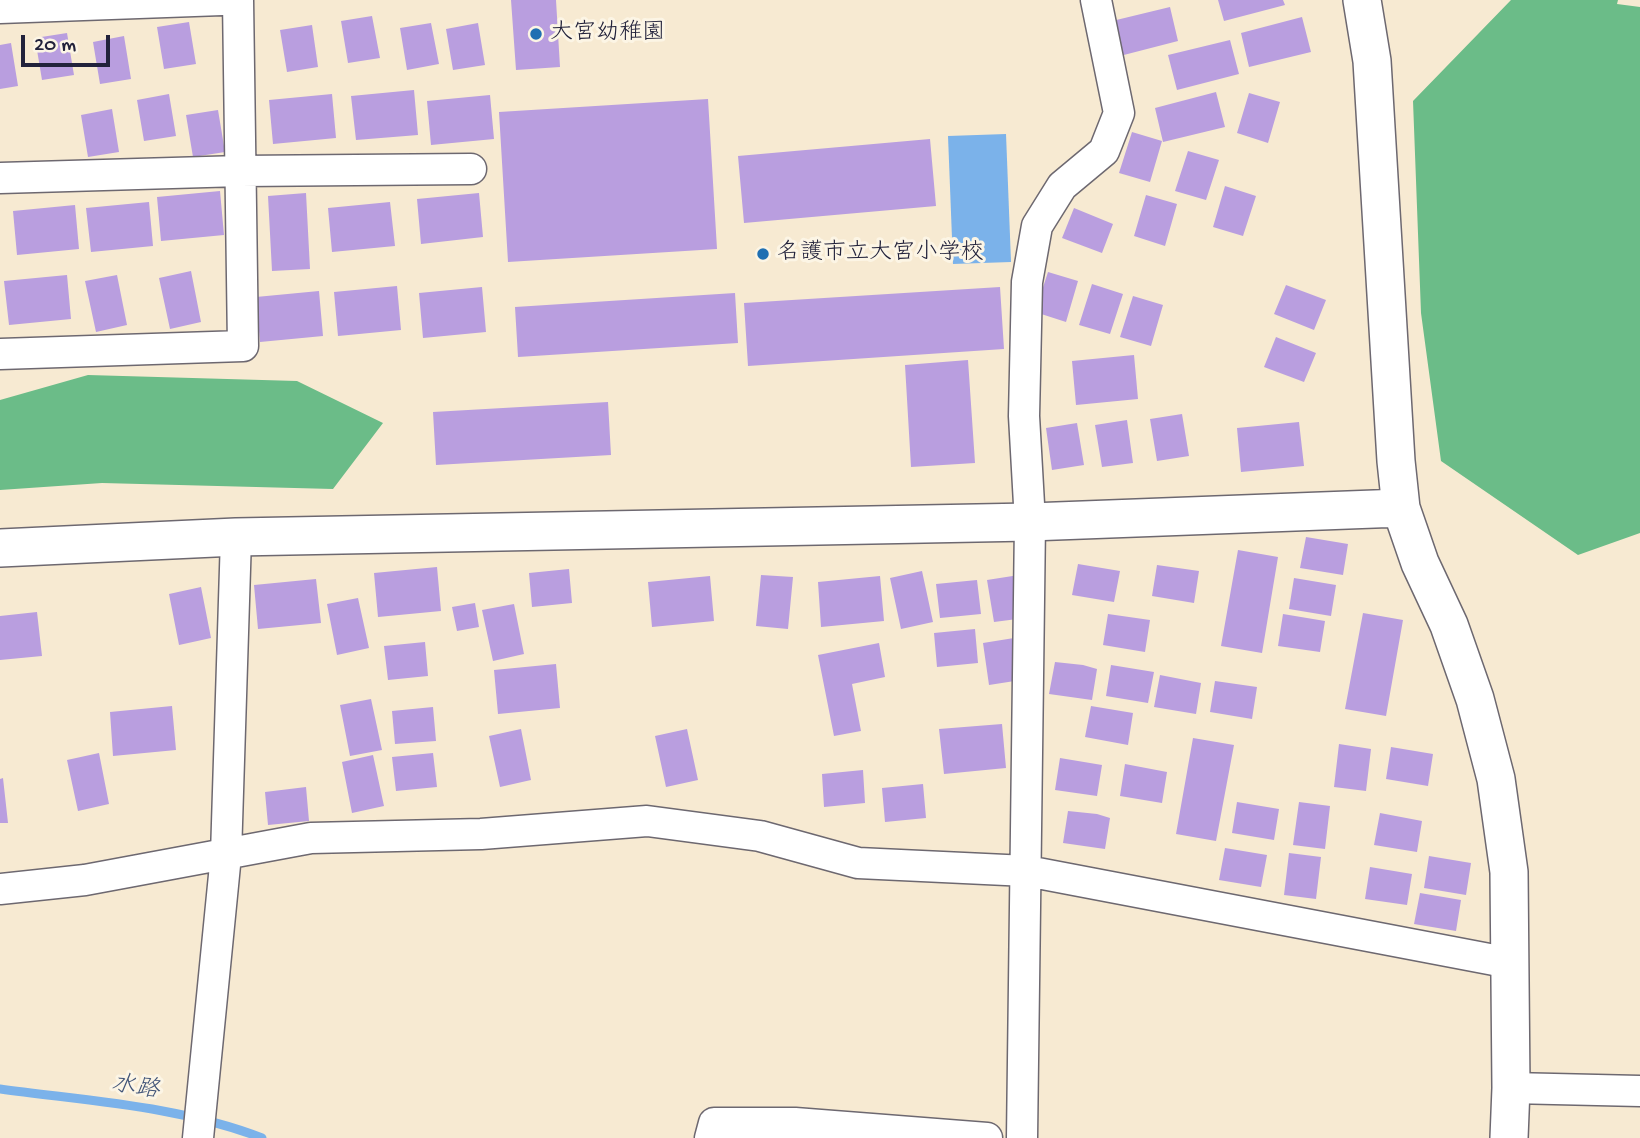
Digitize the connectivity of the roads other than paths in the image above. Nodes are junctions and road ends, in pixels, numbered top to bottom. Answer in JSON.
{"nodes":[{"id":1,"x":222,"y":0,"type":"edge"},
{"id":2,"x":238,"y":0,"type":"edge"},
{"id":3,"x":1096,"y":0,"type":"edge"},
{"id":4,"x":1362,"y":0,"type":"edge"},
{"id":5,"x":0,"y":8,"type":"edge"},
{"id":6,"x":471,"y":169,"type":"dead end"},
{"id":7,"x":241,"y":171,"type":"junction"},
{"id":8,"x":0,"y":178,"type":"edge"},
{"id":9,"x":0,"y":354,"type":"edge"},
{"id":10,"x":1401,"y":508,"type":"junction"},
{"id":11,"x":1030,"y":522,"type":"junction"},
{"id":12,"x":236,"y":537,"type":"junction"},
{"id":13,"x":0,"y":548,"type":"edge"},
{"id":14,"x":226,"y":855,"type":"junction"},
{"id":15,"x":1027,"y":870,"type":"junction"},
{"id":16,"x":0,"y":889,"type":"edge"},
{"id":17,"x":1510,"y":963,"type":"junction"},
{"id":18,"x":1511,"y":1088,"type":"junction"},
{"id":19,"x":1640,"y":1091,"type":"edge"},
{"id":20,"x":198,"y":1138,"type":"edge"},
{"id":21,"x":710,"y":1138,"type":"edge"},
{"id":22,"x":987,"y":1138,"type":"edge"},
{"id":23,"x":1022,"y":1138,"type":"edge"},
{"id":24,"x":1509,"y":1138,"type":"edge"}],
"edges":[{"from":1,"to":5,"type":"street"},
{"from":2,"to":7,"type":"street"},
{"from":3,"to":11,"type":"street"},
{"from":4,"to":10,"type":"street"},
{"from":6,"to":7,"type":"street"},
{"from":7,"to":8,"type":"street"},
{"from":7,"to":9,"type":"street"},
{"from":10,"to":11,"type":"street"},
{"from":10,"to":17,"type":"street"},
{"from":11,"to":12,"type":"street"},
{"from":11,"to":15,"type":"street"},
{"from":12,"to":13,"type":"street"},
{"from":12,"to":14,"type":"street"},
{"from":14,"to":15,"type":"street"},
{"from":14,"to":16,"type":"street"},
{"from":14,"to":20,"type":"street"},
{"from":15,"to":17,"type":"street"},
{"from":15,"to":23,"type":"street"},
{"from":17,"to":18,"type":"street"},
{"from":18,"to":19,"type":"street"},
{"from":18,"to":24,"type":"street"},
{"from":21,"to":22,"type":"street"}]}
